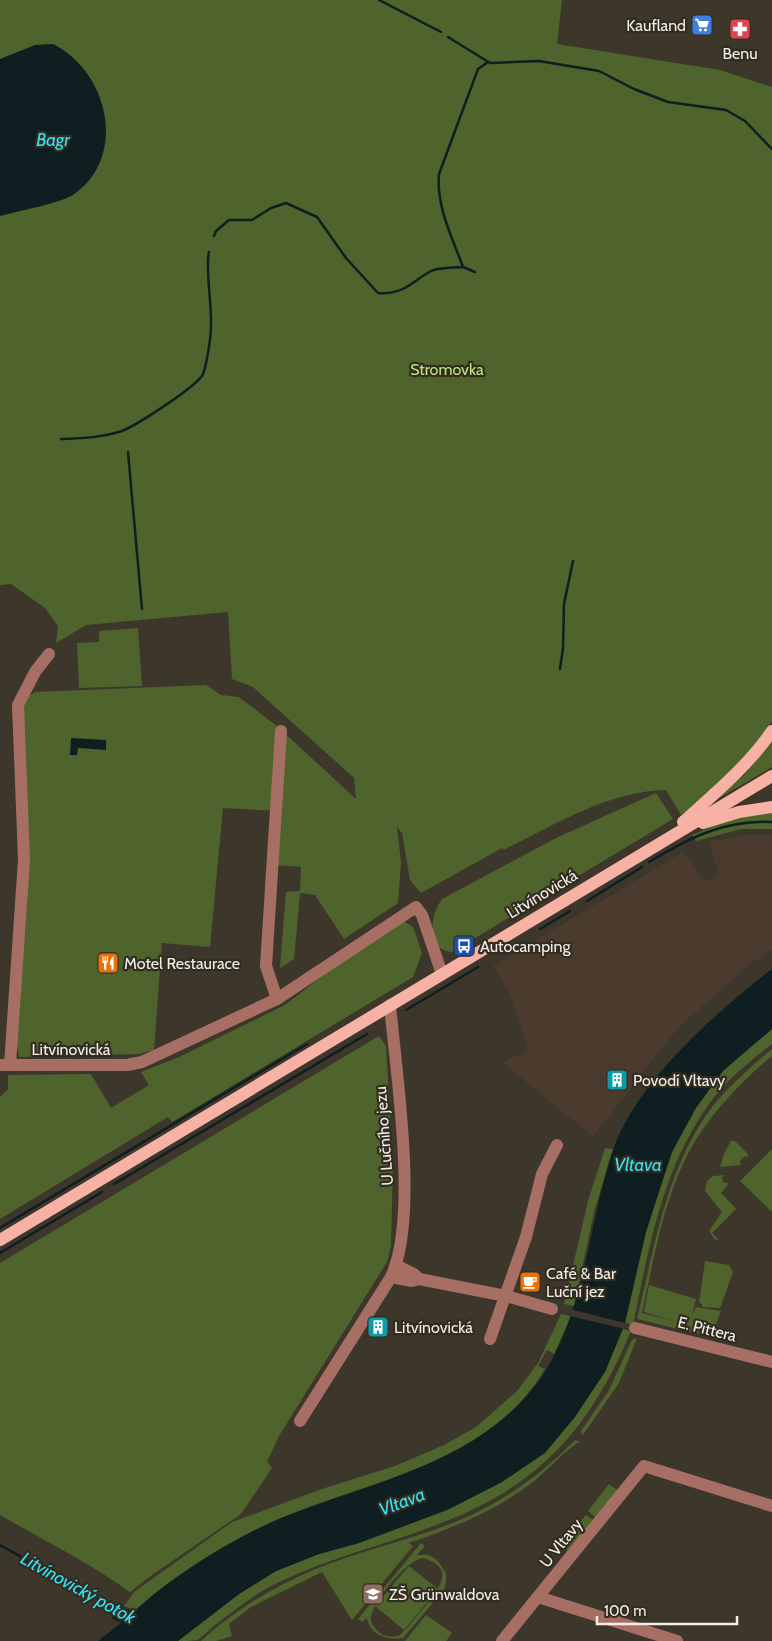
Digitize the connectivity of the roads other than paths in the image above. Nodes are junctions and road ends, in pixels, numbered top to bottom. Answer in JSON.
{"nodes":[{"id":1,"x":49,"y":654,"type":"dead end"},
{"id":2,"x":281,"y":730,"type":"dead end"},
{"id":3,"x":772,"y":732,"type":"edge"},
{"id":4,"x":772,"y":776,"type":"edge"},
{"id":5,"x":772,"y":807,"type":"edge"},
{"id":6,"x":660,"y":842,"type":"junction"},
{"id":7,"x":442,"y":974,"type":"junction"},
{"id":8,"x":276,"y":999,"type":"junction"},
{"id":9,"x":390,"y":1005,"type":"junction"},
{"id":10,"x":5,"y":1065,"type":"edge"},
{"id":11,"x":557,"y":1145,"type":"dead end"},
{"id":12,"x":0,"y":1240,"type":"edge"},
{"id":13,"x":393,"y":1271,"type":"junction"},
{"id":14,"x":506,"y":1296,"type":"junction"},
{"id":15,"x":552,"y":1309,"type":"dead end"},
{"id":16,"x":635,"y":1328,"type":"dead end"},
{"id":17,"x":490,"y":1339,"type":"dead end"},
{"id":18,"x":772,"y":1362,"type":"edge"},
{"id":19,"x":300,"y":1421,"type":"dead end"},
{"id":20,"x":772,"y":1506,"type":"edge"},
{"id":21,"x":538,"y":1597,"type":"junction"},
{"id":22,"x":502,"y":1641,"type":"edge"},
{"id":23,"x":676,"y":1641,"type":"edge"}],
"edges":[{"from":1,"to":10,"type":"street"},
{"from":2,"to":8,"type":"street"},
{"from":3,"to":6,"type":"main road"},
{"from":4,"to":6,"type":"main road"},
{"from":5,"to":6,"type":"main road"},
{"from":6,"to":7,"type":"main road","name":"Litvínovická"},
{"from":7,"to":8,"type":"street","name":"Litvínovická"},
{"from":7,"to":9,"type":"main road","name":"Litvínovická"},
{"from":8,"to":10,"type":"street","name":"Litvínovická"},
{"from":9,"to":12,"type":"main road","name":"Litvínovická"},
{"from":9,"to":13,"type":"street","name":"U Lučního jezu"},
{"from":11,"to":14,"type":"street"},
{"from":13,"to":14,"type":"street"},
{"from":13,"to":19,"type":"street","name":"U Lučního jezu"},
{"from":14,"to":15,"type":"street"},
{"from":14,"to":17,"type":"street"},
{"from":16,"to":18,"type":"street","name":"E. Pittera"},
{"from":20,"to":21,"type":"street","name":"U Vltavy"},
{"from":21,"to":22,"type":"street","name":"U Vltavy"},
{"from":21,"to":23,"type":"street"}]}
